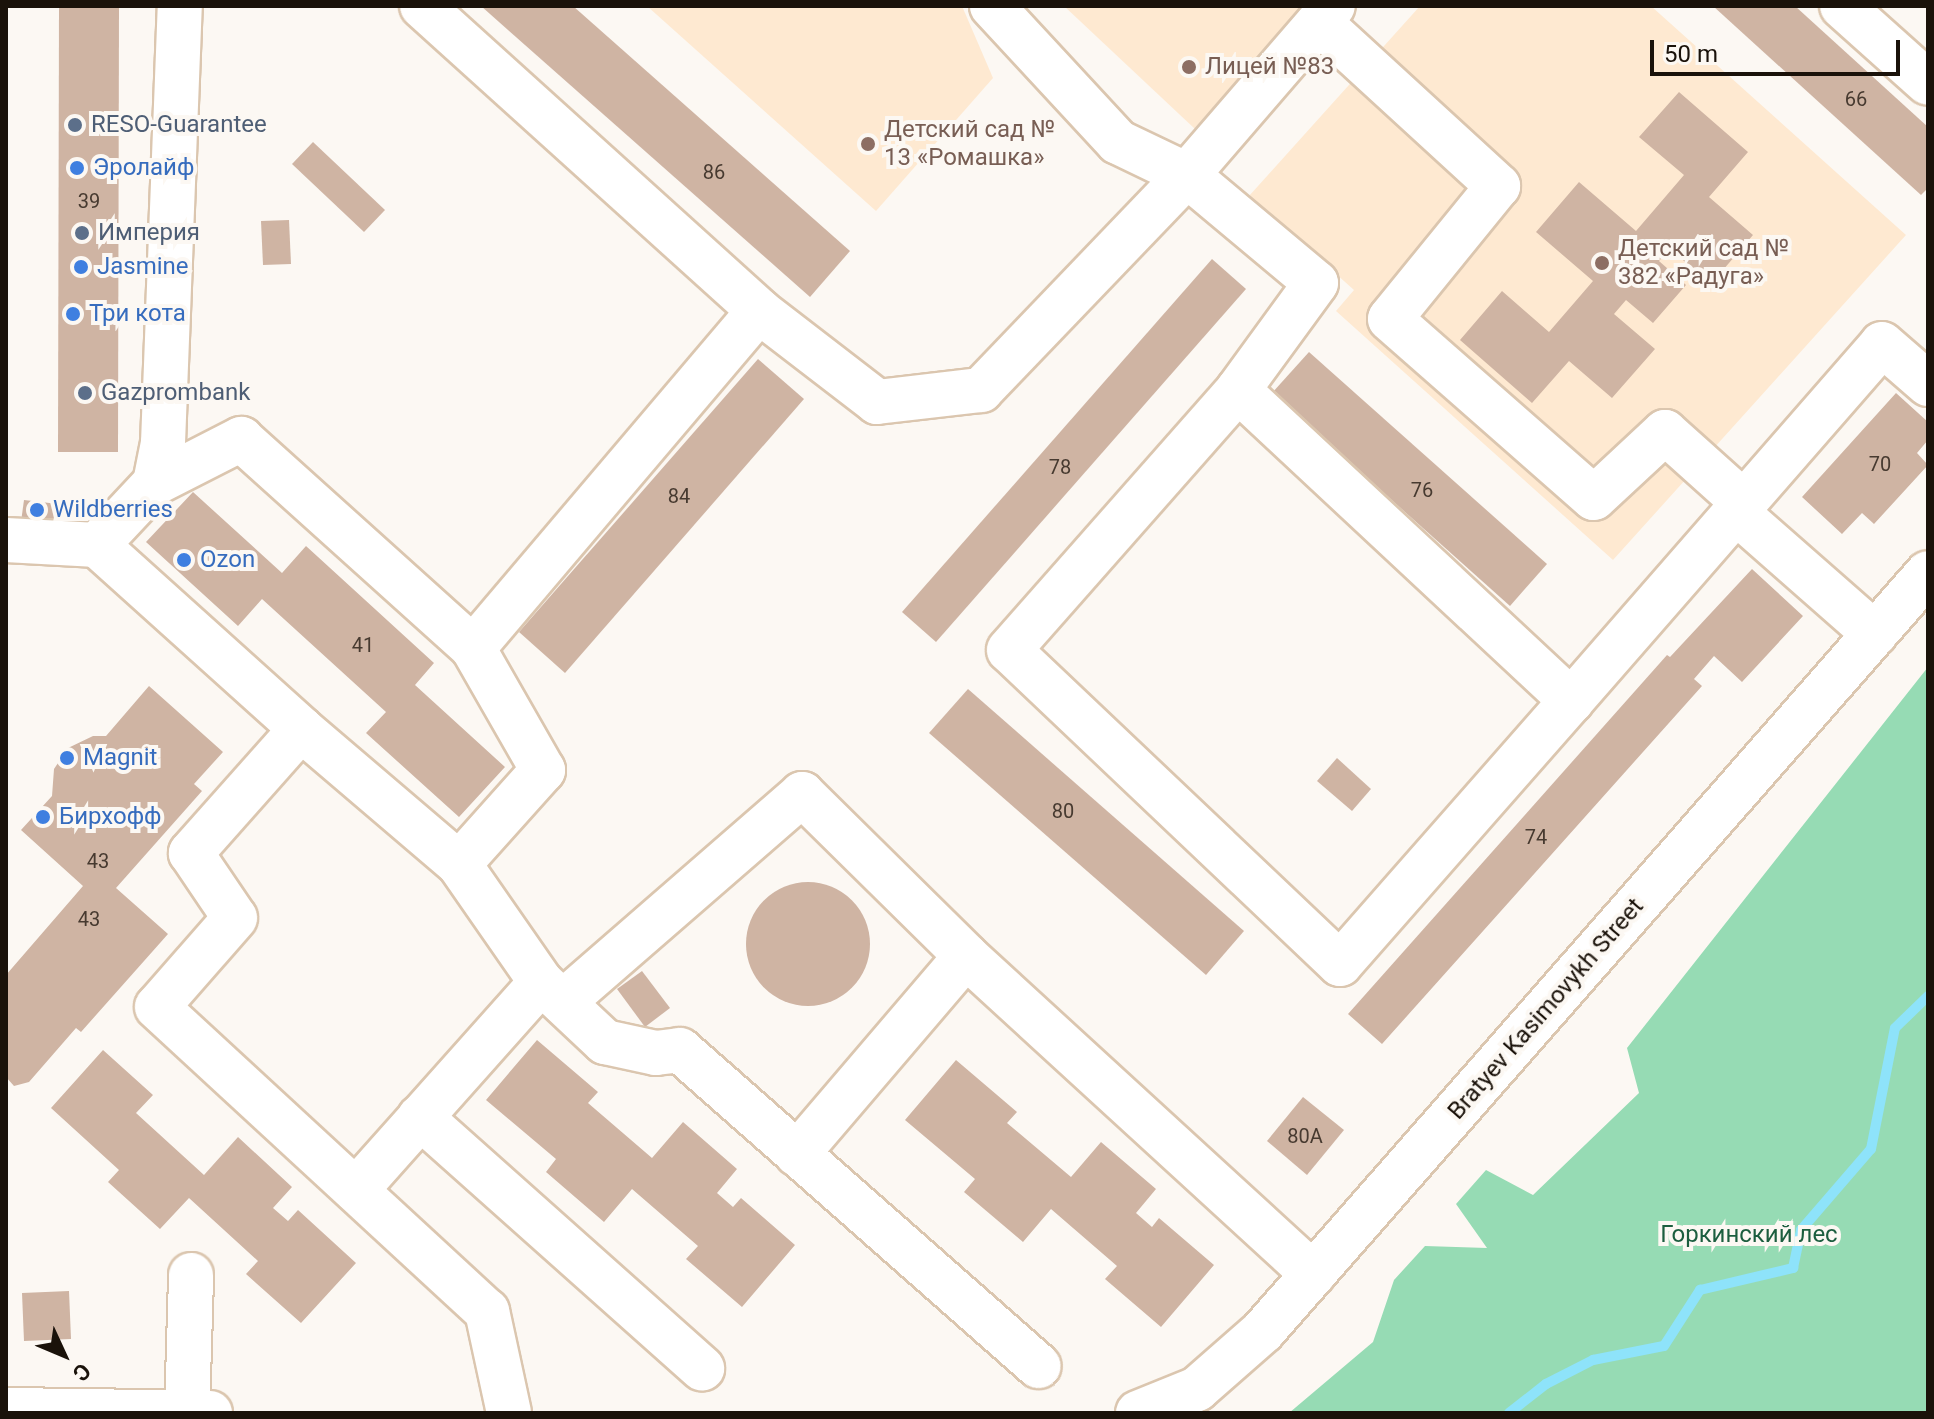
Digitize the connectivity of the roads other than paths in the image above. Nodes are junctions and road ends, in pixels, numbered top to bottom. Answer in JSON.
{"nodes":[{"id":1,"x":180,"y":6,"type":"edge"},
{"id":2,"x":422,"y":6,"type":"edge"},
{"id":3,"x":992,"y":6,"type":"edge"},
{"id":4,"x":1842,"y":6,"type":"edge"},
{"id":5,"x":1326,"y":14,"type":"edge"},
{"id":6,"x":1928,"y":83,"type":"edge"},
{"id":7,"x":1187,"y":175,"type":"junction"},
{"id":8,"x":759,"y":311,"type":"junction"},
{"id":9,"x":1928,"y":384,"type":"edge"},
{"id":10,"x":1238,"y":390,"type":"junction"},
{"id":11,"x":155,"y":483,"type":"junction"},
{"id":12,"x":1740,"y":508,"type":"junction"},
{"id":13,"x":6,"y":540,"type":"edge"},
{"id":14,"x":97,"y":545,"type":"junction"},
{"id":15,"x":1928,"y":573,"type":"edge"},
{"id":16,"x":1875,"y":634,"type":"junction"},
{"id":17,"x":473,"y":648,"type":"junction"},
{"id":18,"x":1571,"y":701,"type":"junction"},
{"id":19,"x":301,"y":729,"type":"junction"},
{"id":20,"x":459,"y":864,"type":"junction"},
{"id":21,"x":966,"y":956,"type":"junction"},
{"id":22,"x":552,"y":992,"type":"junction"},
{"id":23,"x":420,"y":1117,"type":"junction"},
{"id":24,"x":797,"y":1154,"type":"junction"},
{"id":25,"x":356,"y":1190,"type":"junction"},
{"id":26,"x":1313,"y":1274,"type":"junction"},
{"id":27,"x":191,"y":1275,"type":"dead end"},
{"id":28,"x":1039,"y":1366,"type":"dead end"},
{"id":29,"x":702,"y":1368,"type":"dead end"},
{"id":30,"x":6,"y":1410,"type":"edge"},
{"id":31,"x":187,"y":1413,"type":"edge"},
{"id":32,"x":210,"y":1413,"type":"edge"},
{"id":33,"x":509,"y":1413,"type":"edge"},
{"id":34,"x":1138,"y":1413,"type":"edge"}],
"edges":[{"from":1,"to":11,"type":"street"},
{"from":2,"to":8,"type":"street"},
{"from":3,"to":7,"type":"street"},
{"from":4,"to":6,"type":"street"},
{"from":5,"to":7,"type":"street"},
{"from":5,"to":12,"type":"street"},
{"from":7,"to":8,"type":"street"},
{"from":7,"to":10,"type":"street"},
{"from":8,"to":17,"type":"street"},
{"from":9,"to":12,"type":"street"},
{"from":10,"to":18,"type":"street"},
{"from":10,"to":18,"type":"street"},
{"from":11,"to":14,"type":"street"},
{"from":11,"to":17,"type":"street"},
{"from":12,"to":16,"type":"street"},
{"from":12,"to":18,"type":"street"},
{"from":13,"to":14,"type":"street"},
{"from":14,"to":19,"type":"street"},
{"from":15,"to":16,"type":"street","name":"Bratyev Kasimovykh Street"},
{"from":16,"to":26,"type":"street","name":"Bratyev Kasimovykh Street"},
{"from":17,"to":20,"type":"street"},
{"from":19,"to":20,"type":"street"},
{"from":19,"to":25,"type":"street"},
{"from":20,"to":22,"type":"street"},
{"from":21,"to":22,"type":"street"},
{"from":21,"to":24,"type":"street"},
{"from":21,"to":26,"type":"street"},
{"from":22,"to":23,"type":"street"},
{"from":22,"to":24,"type":"street"},
{"from":23,"to":25,"type":"street"},
{"from":23,"to":29,"type":"street"},
{"from":24,"to":28,"type":"street"},
{"from":25,"to":33,"type":"street"},
{"from":26,"to":34,"type":"street","name":"Bratyev Kasimovykh Street"},
{"from":27,"to":31,"type":"street"},
{"from":30,"to":31,"type":"street"},
{"from":31,"to":32,"type":"street"}]}
